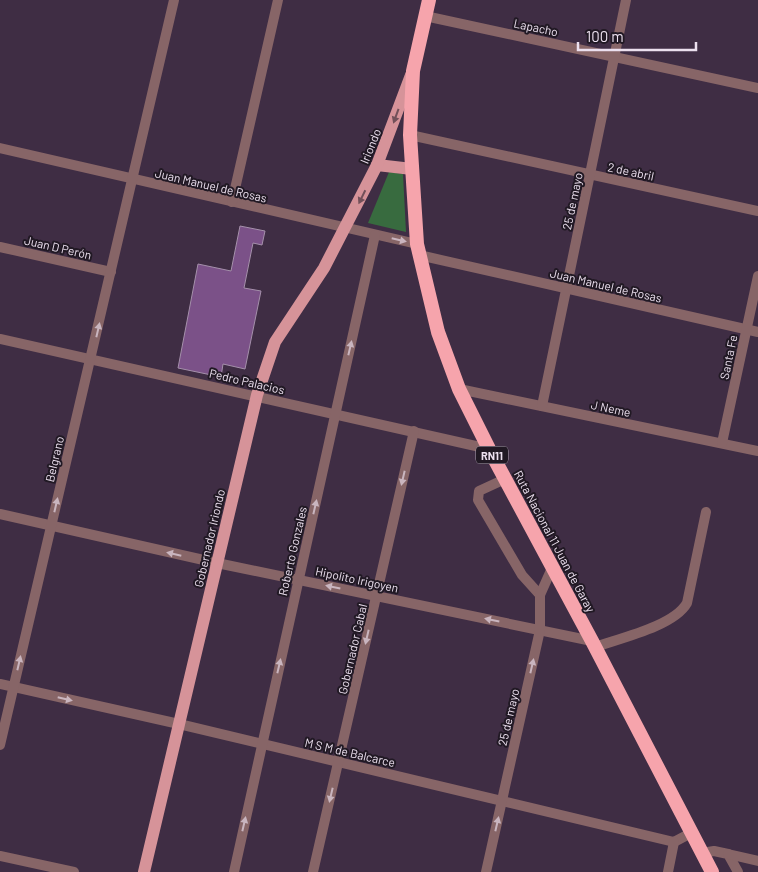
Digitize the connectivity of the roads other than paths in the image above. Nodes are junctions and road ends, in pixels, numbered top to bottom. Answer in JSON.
{"nodes":[{"id":1,"x":174,"y":0,"type":"edge"},
{"id":2,"x":278,"y":0,"type":"edge"},
{"id":3,"x":429,"y":0,"type":"edge"},
{"id":4,"x":626,"y":0,"type":"edge"},
{"id":5,"x":425,"y":16,"type":"junction"},
{"id":6,"x":614,"y":57,"type":"junction"},
{"id":7,"x":413,"y":71,"type":"junction"},
{"id":8,"x":758,"y":88,"type":"edge"},
{"id":9,"x":410,"y":135,"type":"junction"},
{"id":10,"x":0,"y":148,"type":"edge"},
{"id":11,"x":377,"y":165,"type":"junction"},
{"id":12,"x":412,"y":169,"type":"junction"},
{"id":13,"x":590,"y":174,"type":"junction"},
{"id":14,"x":133,"y":180,"type":"junction"},
{"id":15,"x":232,"y":202,"type":"junction"},
{"id":16,"x":758,"y":211,"type":"edge"},
{"id":17,"x":346,"y":229,"type":"junction"},
{"id":18,"x":375,"y":234,"type":"junction"},
{"id":19,"x":0,"y":247,"type":"edge"},
{"id":20,"x":418,"y":250,"type":"junction"},
{"id":21,"x":111,"y":272,"type":"junction"},
{"id":22,"x":758,"y":276,"type":"edge"},
{"id":23,"x":566,"y":288,"type":"junction"},
{"id":24,"x":747,"y":329,"type":"junction"},
{"id":25,"x":758,"y":332,"type":"edge"},
{"id":26,"x":0,"y":339,"type":"edge"},
{"id":27,"x":91,"y":358,"type":"junction"},
{"id":28,"x":459,"y":388,"type":"junction"},
{"id":29,"x":257,"y":395,"type":"junction"},
{"id":30,"x":542,"y":406,"type":"junction"},
{"id":31,"x":336,"y":413,"type":"junction"},
{"id":32,"x":414,"y":431,"type":"junction"},
{"id":33,"x":722,"y":443,"type":"junction"},
{"id":34,"x":489,"y":449,"type":"junction"},
{"id":35,"x":758,"y":450,"type":"edge"},
{"id":36,"x":505,"y":479,"type":"junction"},
{"id":37,"x":706,"y":512,"type":"dead end"},
{"id":38,"x":0,"y":514,"type":"edge"},
{"id":39,"x":52,"y":526,"type":"junction"},
{"id":40,"x":217,"y":563,"type":"junction"},
{"id":41,"x":552,"y":568,"type":"junction"},
{"id":42,"x":298,"y":580,"type":"junction"},
{"id":43,"x":540,"y":595,"type":"junction"},
{"id":44,"x":376,"y":596,"type":"junction"},
{"id":45,"x":540,"y":630,"type":"junction"},
{"id":46,"x":594,"y":644,"type":"junction"},
{"id":47,"x":0,"y":684,"type":"edge"},
{"id":48,"x":14,"y":687,"type":"junction"},
{"id":49,"x":179,"y":724,"type":"junction"},
{"id":50,"x":262,"y":744,"type":"junction"},
{"id":51,"x":0,"y":745,"type":"edge"},
{"id":52,"x":338,"y":762,"type":"junction"},
{"id":53,"x":502,"y":801,"type":"junction"},
{"id":54,"x":691,"y":832,"type":"junction"},
{"id":55,"x":674,"y":842,"type":"junction"},
{"id":56,"x":702,"y":853,"type":"junction"},
{"id":57,"x":728,"y":854,"type":"junction"},
{"id":58,"x":0,"y":856,"type":"edge"},
{"id":59,"x":758,"y":861,"type":"edge"},
{"id":60,"x":74,"y":872,"type":"edge"},
{"id":61,"x":144,"y":872,"type":"edge"},
{"id":62,"x":234,"y":872,"type":"edge"},
{"id":63,"x":314,"y":872,"type":"edge"},
{"id":64,"x":486,"y":872,"type":"edge"},
{"id":65,"x":668,"y":872,"type":"edge"},
{"id":66,"x":712,"y":872,"type":"edge"},
{"id":67,"x":738,"y":872,"type":"edge"}],
"edges":[{"from":1,"to":14,"type":"street","name":"Belgrano"},
{"from":2,"to":15,"type":"street"},
{"from":3,"to":5,"type":"highway","name":"Ruta Nacional 11 Juan de Garay","number":"RN11"},
{"from":4,"to":6,"type":"street","name":"25 de mayo"},
{"from":5,"to":6,"type":"street","name":"Lapacho"},
{"from":5,"to":7,"type":"highway","name":"Ruta Nacional 11 Juan de Garay","number":"RN11"},
{"from":6,"to":8,"type":"street","name":"Lapacho"},
{"from":6,"to":13,"type":"street","name":"25 de mayo"},
{"from":7,"to":9,"type":"highway","name":"Ruta Nacional 11 Juan de Garay","number":"RN11"},
{"from":7,"to":11,"type":"main road","name":"Iriondo","one_way":true},
{"from":9,"to":12,"type":"highway","name":"Ruta Nacional 11 Juan de Garay","number":"RN11"},
{"from":9,"to":13,"type":"street","name":"2 de abril"},
{"from":10,"to":14,"type":"street","name":"Juan Manuel de Rosas"},
{"from":11,"to":12,"type":"main road"},
{"from":11,"to":17,"type":"main road","name":"Iriondo","one_way":true},
{"from":12,"to":20,"type":"highway","name":"Ruta Nacional 11 Juan de Garay","number":"RN11"},
{"from":13,"to":16,"type":"street","name":"2 de abril"},
{"from":13,"to":23,"type":"street","name":"25 de mayo"},
{"from":14,"to":15,"type":"street","name":"Juan Manuel de Rosas"},
{"from":14,"to":21,"type":"street","name":"Belgrano"},
{"from":15,"to":17,"type":"street","name":"Juan Manuel de Rosas"},
{"from":17,"to":18,"type":"street","name":"Juan Manuel de Rosas"},
{"from":17,"to":29,"type":"main road","name":"Gobernador Iriondo"},
{"from":18,"to":20,"type":"street","name":"Juan Manuel de Rosas","one_way":true},
{"from":31,"to":18,"type":"street","name":"Roberto Gonzales","one_way":true},
{"from":19,"to":21,"type":"street","name":"Juan D Perón"},
{"from":20,"to":23,"type":"street","name":"Juan Manuel de Rosas"},
{"from":20,"to":28,"type":"highway","name":"Ruta Nacional 11 Juan de Garay","number":"RN11"},
{"from":27,"to":21,"type":"street","name":"Belgrano","one_way":true},
{"from":22,"to":24,"type":"street","name":"Santa Fe"},
{"from":23,"to":24,"type":"street","name":"Juan Manuel de Rosas"},
{"from":23,"to":30,"type":"street","name":"25 de mayo"},
{"from":24,"to":25,"type":"street","name":"Juan Manuel de Rosas"},
{"from":24,"to":33,"type":"street","name":"Santa Fe"},
{"from":26,"to":27,"type":"street","name":"Pedro Palacios"},
{"from":27,"to":29,"type":"street","name":"Pedro Palacios"},
{"from":39,"to":27,"type":"street","name":"Belgrano","one_way":true},
{"from":28,"to":30,"type":"street","name":"J Neme"},
{"from":28,"to":34,"type":"highway","name":"Ruta Nacional 11 Juan de Garay","number":"RN11"},
{"from":29,"to":31,"type":"street","name":"Pedro Palacios"},
{"from":29,"to":40,"type":"main road","name":"Gobernador Iriondo"},
{"from":30,"to":33,"type":"street","name":"J Neme"},
{"from":31,"to":32,"type":"street","name":"Pedro Palacios"},
{"from":42,"to":31,"type":"street","name":"Roberto Gonzales","one_way":true},
{"from":32,"to":34,"type":"street","name":"Pedro Palacios"},
{"from":32,"to":44,"type":"street","name":"Gobernador Cabal","one_way":true},
{"from":33,"to":35,"type":"street","name":"J Neme"},
{"from":34,"to":36,"type":"highway","name":"Ruta Nacional 11 Juan de Garay","number":"RN11"},
{"from":36,"to":41,"type":"highway","name":"Ruta Nacional 11 Juan de Garay","number":"RN11"},
{"from":36,"to":43,"type":"street"},
{"from":37,"to":46,"type":"street"},
{"from":38,"to":39,"type":"street","name":"Hipolito Irigoyen"},
{"from":40,"to":39,"type":"street","name":"Hipolito Irigoyen","one_way":true},
{"from":48,"to":39,"type":"street","name":"Belgrano","one_way":true},
{"from":40,"to":42,"type":"street","name":"Hipolito Irigoyen"},
{"from":40,"to":49,"type":"main road","name":"Gobernador Iriondo"},
{"from":41,"to":43,"type":"street","name":"25 de mayo"},
{"from":41,"to":46,"type":"highway","name":"Ruta Nacional 11 Juan de Garay","number":"RN11"},
{"from":44,"to":42,"type":"street","name":"Hipolito Irigoyen","one_way":true},
{"from":50,"to":42,"type":"street","name":"Roberto Gonzales","one_way":true},
{"from":43,"to":45,"type":"street","name":"25 de mayo"},
{"from":45,"to":44,"type":"street","name":"Hipolito Irigoyen","one_way":true},
{"from":44,"to":52,"type":"street","name":"Gobernador Cabal","one_way":true},
{"from":45,"to":46,"type":"street","name":"Hipolito Irigoyen"},
{"from":53,"to":45,"type":"street","name":"25 de mayo","one_way":true},
{"from":46,"to":54,"type":"highway","name":"Ruta Nacional 11 Juan de Garay","number":"RN11"},
{"from":47,"to":48,"type":"street","name":"M S M de Balcarce"},
{"from":48,"to":49,"type":"street","name":"M S M de Balcarce","one_way":true},
{"from":48,"to":51,"type":"street","name":"Belgrano"},
{"from":49,"to":50,"type":"street","name":"M S M de Balcarce"},
{"from":49,"to":61,"type":"main road","name":"Gobernador Iriondo"},
{"from":50,"to":52,"type":"street","name":"M S M de Balcarce"},
{"from":62,"to":50,"type":"street","name":"Roberto Gonzales","one_way":true},
{"from":52,"to":53,"type":"street","name":"M S M de Balcarce"},
{"from":52,"to":63,"type":"street","name":"Gobernador Cabal","one_way":true},
{"from":53,"to":55,"type":"street","name":"M S M de Balcarce"},
{"from":64,"to":53,"type":"street","name":"25 de mayo","one_way":true},
{"from":54,"to":55,"type":"street"},
{"from":54,"to":56,"type":"highway","name":"Ruta Nacional 11 Juan de Garay","number":"RN11"},
{"from":55,"to":65,"type":"street"},
{"from":56,"to":57,"type":"street"},
{"from":56,"to":66,"type":"highway","name":"Ruta Nacional 11 Juan de Garay","number":"RN11"},
{"from":57,"to":59,"type":"street"},
{"from":57,"to":67,"type":"street"},
{"from":58,"to":60,"type":"street"}]}
